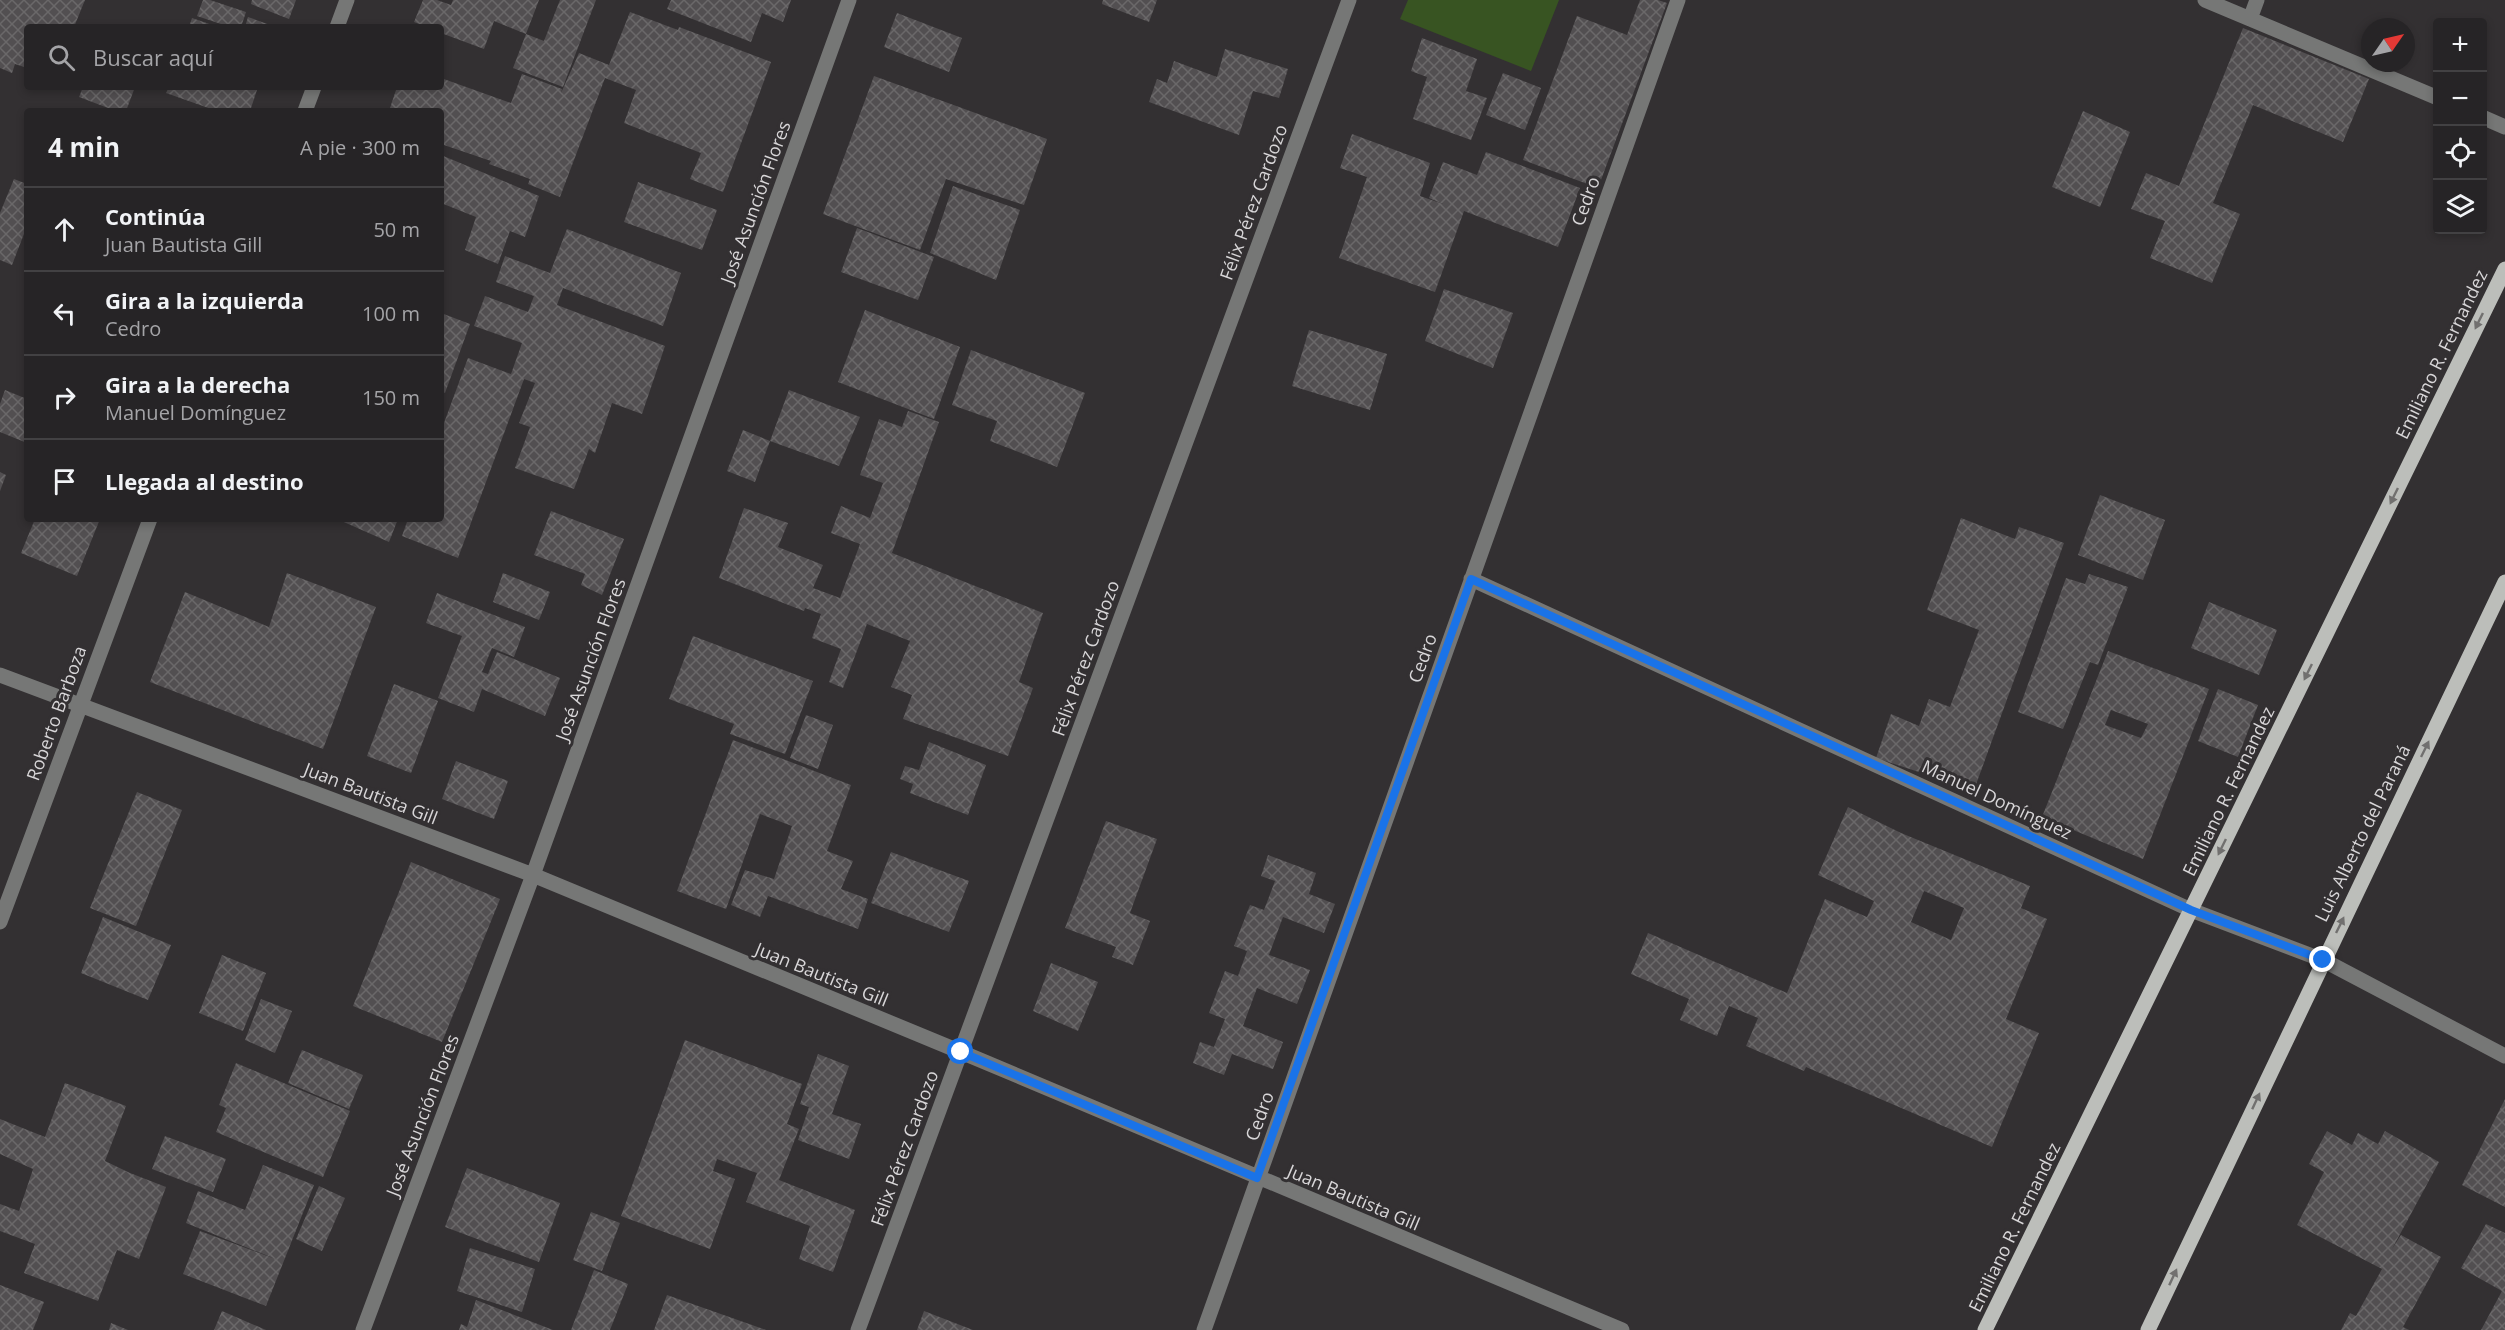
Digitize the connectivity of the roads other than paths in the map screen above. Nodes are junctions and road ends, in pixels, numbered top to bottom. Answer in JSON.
{"nodes":[{"id":1,"x":348,"y":0,"type":"edge"},
{"id":2,"x":849,"y":0,"type":"edge"},
{"id":3,"x":1348,"y":0,"type":"edge"},
{"id":4,"x":1678,"y":0,"type":"edge"},
{"id":5,"x":2205,"y":0,"type":"edge"},
{"id":6,"x":2257,"y":0,"type":"edge"},
{"id":7,"x":2250,"y":19,"type":"junction"},
{"id":8,"x":338,"y":24,"type":"edge"},
{"id":9,"x":313,"y":90,"type":"edge"},
{"id":10,"x":2433,"y":96,"type":"edge"},
{"id":11,"x":306,"y":108,"type":"edge"},
{"id":12,"x":2487,"y":119,"type":"edge"},
{"id":13,"x":2505,"y":127,"type":"edge"},
{"id":14,"x":2505,"y":269,"type":"edge"},
{"id":15,"x":149,"y":522,"type":"edge"},
{"id":16,"x":1471,"y":579,"type":"junction"},
{"id":17,"x":2505,"y":582,"type":"edge"},
{"id":18,"x":0,"y":675,"type":"edge"},
{"id":19,"x":80,"y":704,"type":"junction"},
{"id":20,"x":533,"y":875,"type":"junction"},
{"id":21,"x":2191,"y":910,"type":"junction"},
{"id":22,"x":0,"y":922,"type":"edge"},
{"id":23,"x":2323,"y":960,"type":"junction"},
{"id":24,"x":961,"y":1052,"type":"junction"},
{"id":25,"x":2505,"y":1056,"type":"edge"},
{"id":26,"x":1257,"y":1178,"type":"junction"},
{"id":27,"x":363,"y":1330,"type":"edge"},
{"id":28,"x":858,"y":1330,"type":"edge"},
{"id":29,"x":1204,"y":1330,"type":"edge"},
{"id":30,"x":1622,"y":1330,"type":"edge"},
{"id":31,"x":1985,"y":1330,"type":"edge"},
{"id":32,"x":2148,"y":1330,"type":"edge"}],
"edges":[{"from":1,"to":8,"type":"street"},
{"from":2,"to":20,"type":"street","name":"José Asunción Flores"},
{"from":3,"to":24,"type":"street","name":"Félix Pérez Cardozo"},
{"from":4,"to":16,"type":"street","name":"Cedro"},
{"from":5,"to":7,"type":"street"},
{"from":6,"to":7,"type":"street"},
{"from":7,"to":10,"type":"street"},
{"from":9,"to":11,"type":"street"},
{"from":12,"to":13,"type":"street"},
{"from":14,"to":21,"type":"main road","name":"Emiliano R. Fernandez","one_way":true},
{"from":15,"to":19,"type":"street","name":"Roberto Barboza"},
{"from":16,"to":21,"type":"street","name":"Manuel Domínguez"},
{"from":16,"to":26,"type":"street","name":"Cedro"},
{"from":23,"to":17,"type":"main road","name":"Luis Alberto del Paraná","one_way":true},
{"from":18,"to":19,"type":"street","name":"Juan Bautista Gill"},
{"from":19,"to":20,"type":"street","name":"Juan Bautista Gill"},
{"from":19,"to":22,"type":"street","name":"Roberto Barboza"},
{"from":20,"to":24,"type":"street","name":"Juan Bautista Gill"},
{"from":20,"to":27,"type":"street","name":"José Asunción Flores"},
{"from":21,"to":23,"type":"street","name":"Manuel Domínguez"},
{"from":21,"to":31,"type":"main road","name":"Emiliano R. Fernandez"},
{"from":23,"to":25,"type":"street","name":"Manuel Domínguez"},
{"from":32,"to":23,"type":"main road","name":"Luis Alberto del Paraná","one_way":true},
{"from":24,"to":26,"type":"street","name":"Juan Bautista Gill"},
{"from":24,"to":28,"type":"street","name":"Félix Pérez Cardozo"},
{"from":26,"to":29,"type":"street","name":"Cedro"},
{"from":26,"to":30,"type":"street","name":"Juan Bautista Gill"}]}
